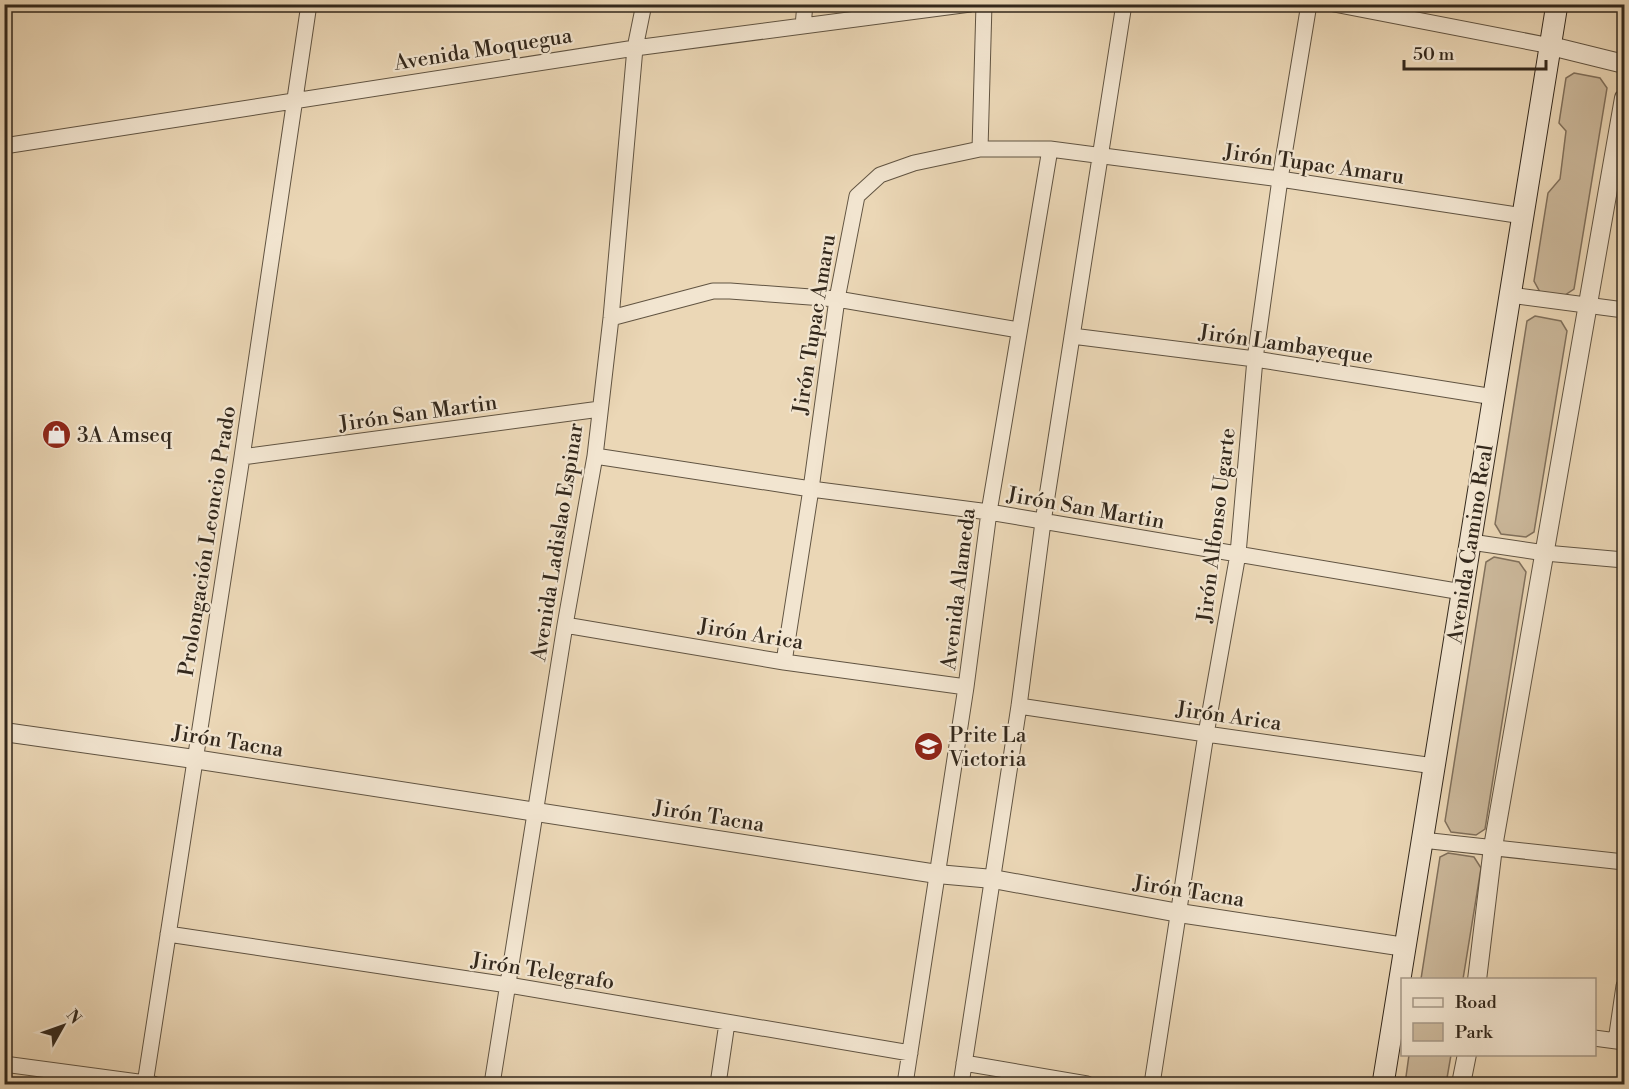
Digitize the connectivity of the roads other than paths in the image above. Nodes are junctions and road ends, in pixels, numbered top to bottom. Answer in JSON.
{"nodes":[{"id":1,"x":309,"y":4,"type":"edge"},
{"id":2,"x":644,"y":4,"type":"edge"},
{"id":3,"x":805,"y":4,"type":"edge"},
{"id":4,"x":970,"y":4,"type":"edge"},
{"id":5,"x":984,"y":4,"type":"edge"},
{"id":6,"x":1124,"y":4,"type":"edge"},
{"id":7,"x":1309,"y":4,"type":"edge"},
{"id":8,"x":1334,"y":4,"type":"edge"},
{"id":9,"x":1557,"y":4,"type":"edge"},
{"id":10,"x":803,"y":26,"type":"junction"},
{"id":11,"x":1551,"y":46,"type":"junction"},
{"id":12,"x":635,"y":48,"type":"junction"},
{"id":13,"x":1624,"y":64,"type":"edge"},
{"id":14,"x":1624,"y":98,"type":"edge"},
{"id":15,"x":294,"y":101,"type":"junction"},
{"id":16,"x":4,"y":146,"type":"edge"},
{"id":17,"x":980,"y":149,"type":"junction"},
{"id":18,"x":1050,"y":149,"type":"junction"},
{"id":19,"x":1099,"y":155,"type":"junction"},
{"id":20,"x":1280,"y":179,"type":"junction"},
{"id":21,"x":1523,"y":216,"type":"junction"},
{"id":22,"x":1510,"y":295,"type":"junction"},
{"id":23,"x":837,"y":298,"type":"junction"},
{"id":24,"x":1588,"y":304,"type":"junction"},
{"id":25,"x":1624,"y":310,"type":"edge"},
{"id":26,"x":611,"y":318,"type":"junction"},
{"id":27,"x":1019,"y":330,"type":"junction"},
{"id":28,"x":1072,"y":336,"type":"junction"},
{"id":29,"x":1255,"y":359,"type":"junction"},
{"id":30,"x":1494,"y":397,"type":"junction"},
{"id":31,"x":600,"y":410,"type":"junction"},
{"id":32,"x":595,"y":456,"type":"junction"},
{"id":33,"x":242,"y":458,"type":"junction"},
{"id":34,"x":812,"y":489,"type":"junction"},
{"id":35,"x":988,"y":512,"type":"junction"},
{"id":36,"x":1043,"y":522,"type":"junction"},
{"id":37,"x":1471,"y":542,"type":"junction"},
{"id":38,"x":1545,"y":553,"type":"junction"},
{"id":39,"x":1238,"y":554,"type":"junction"},
{"id":40,"x":1624,"y":560,"type":"edge"},
{"id":41,"x":1462,"y":592,"type":"junction"},
{"id":42,"x":565,"y":625,"type":"junction"},
{"id":43,"x":784,"y":662,"type":"junction"},
{"id":44,"x":966,"y":687,"type":"junction"},
{"id":45,"x":1019,"y":706,"type":"junction"},
{"id":46,"x":4,"y":732,"type":"edge"},
{"id":47,"x":1206,"y":734,"type":"junction"},
{"id":48,"x":194,"y":759,"type":"junction"},
{"id":49,"x":1434,"y":765,"type":"junction"},
{"id":50,"x":535,"y":812,"type":"junction"},
{"id":51,"x":1422,"y":840,"type":"junction"},
{"id":52,"x":1493,"y":847,"type":"junction"},
{"id":53,"x":1624,"y":862,"type":"edge"},
{"id":54,"x":937,"y":874,"type":"junction"},
{"id":55,"x":993,"y":879,"type":"junction"},
{"id":56,"x":1179,"y":913,"type":"junction"},
{"id":57,"x":168,"y":934,"type":"junction"},
{"id":58,"x":1405,"y":947,"type":"junction"},
{"id":59,"x":1477,"y":978,"type":"edge"},
{"id":60,"x":508,"y":986,"type":"junction"},
{"id":61,"x":1624,"y":986,"type":"edge"},
{"id":62,"x":727,"y":1023,"type":"junction"},
{"id":63,"x":1596,"y":1038,"type":"edge"},
{"id":64,"x":1620,"y":1041,"type":"edge"},
{"id":65,"x":910,"y":1053,"type":"junction"},
{"id":66,"x":1467,"y":1056,"type":"edge"},
{"id":67,"x":964,"y":1063,"type":"junction"},
{"id":68,"x":4,"y":1064,"type":"edge"},
{"id":69,"x":148,"y":1084,"type":"edge"},
{"id":70,"x":492,"y":1084,"type":"edge"},
{"id":71,"x":717,"y":1084,"type":"edge"},
{"id":72,"x":906,"y":1084,"type":"edge"},
{"id":73,"x":961,"y":1084,"type":"edge"},
{"id":74,"x":1087,"y":1084,"type":"edge"},
{"id":75,"x":1152,"y":1084,"type":"edge"},
{"id":76,"x":1383,"y":1084,"type":"edge"},
{"id":77,"x":1461,"y":1084,"type":"edge"}],
"edges":[{"from":1,"to":15,"type":"street","name":"Prolongación Leoncio Prado"},
{"from":2,"to":12,"type":"street","name":"Avenida Ladislao Espinar"},
{"from":3,"to":10,"type":"street"},
{"from":4,"to":10,"type":"street","name":"Avenida Moquegua"},
{"from":5,"to":17,"type":"street"},
{"from":6,"to":19,"type":"street"},
{"from":7,"to":20,"type":"street","name":"Jirón Alfonso Ugarte"},
{"from":8,"to":11,"type":"street"},
{"from":9,"to":11,"type":"main road","name":"Avenida Camino Real"},
{"from":10,"to":12,"type":"street","name":"Avenida Moquegua"},
{"from":11,"to":13,"type":"street"},
{"from":11,"to":21,"type":"main road","name":"Avenida Camino Real"},
{"from":12,"to":15,"type":"street","name":"Avenida Moquegua"},
{"from":12,"to":26,"type":"street","name":"Avenida Ladislao Espinar"},
{"from":14,"to":24,"type":"street"},
{"from":15,"to":16,"type":"street","name":"Avenida Moquegua"},
{"from":15,"to":33,"type":"street","name":"Prolongación Leoncio Prado"},
{"from":17,"to":18,"type":"street","name":"Jirón Tupac Amaru"},
{"from":17,"to":23,"type":"street","name":"Jirón Tupac Amaru"},
{"from":18,"to":19,"type":"street"},
{"from":18,"to":27,"type":"street","name":"Avenida Alameda"},
{"from":19,"to":20,"type":"street","name":"Jirón Tupac Amaru"},
{"from":19,"to":28,"type":"street"},
{"from":20,"to":21,"type":"street","name":"Jirón Tupac Amaru"},
{"from":20,"to":29,"type":"street","name":"Jirón Alfonso Ugarte"},
{"from":21,"to":22,"type":"main road","name":"Avenida Camino Real"},
{"from":22,"to":24,"type":"street"},
{"from":22,"to":30,"type":"main road","name":"Avenida Camino Real"},
{"from":23,"to":26,"type":"street"},
{"from":23,"to":27,"type":"street"},
{"from":23,"to":34,"type":"street","name":"Jirón Tupac Amaru"},
{"from":24,"to":25,"type":"street"},
{"from":24,"to":38,"type":"street"},
{"from":26,"to":31,"type":"street","name":"Avenida Ladislao Espinar"},
{"from":27,"to":35,"type":"street","name":"Avenida Alameda"},
{"from":28,"to":29,"type":"street","name":"Jirón Lambayeque"},
{"from":28,"to":36,"type":"street"},
{"from":29,"to":30,"type":"street","name":"Jirón Lambayeque"},
{"from":29,"to":39,"type":"street","name":"Jirón Alfonso Ugarte"},
{"from":30,"to":37,"type":"main road","name":"Avenida Camino Real"},
{"from":31,"to":32,"type":"street","name":"Avenida Ladislao Espinar"},
{"from":31,"to":33,"type":"street","name":"Jirón San Martin"},
{"from":32,"to":34,"type":"street","name":"Jirón San Martin"},
{"from":32,"to":42,"type":"street","name":"Avenida Ladislao Espinar"},
{"from":33,"to":48,"type":"street","name":"Prolongación Leoncio Prado"},
{"from":34,"to":35,"type":"street","name":"Jirón San Martin"},
{"from":34,"to":43,"type":"street","name":"Jirón Tupac Amaru"},
{"from":35,"to":36,"type":"street","name":"Jirón San Martin"},
{"from":35,"to":44,"type":"street","name":"Avenida Alameda"},
{"from":36,"to":39,"type":"street","name":"Jirón San Martin"},
{"from":36,"to":45,"type":"street"},
{"from":37,"to":38,"type":"street"},
{"from":37,"to":41,"type":"main road","name":"Avenida Camino Real"},
{"from":38,"to":40,"type":"street"},
{"from":38,"to":52,"type":"street"},
{"from":39,"to":41,"type":"street","name":"Jirón San Martin"},
{"from":39,"to":47,"type":"street","name":"Jirón Alfonso Ugarte"},
{"from":41,"to":49,"type":"main road","name":"Avenida Camino Real"},
{"from":42,"to":43,"type":"street","name":"Jirón Arica"},
{"from":42,"to":50,"type":"street","name":"Avenida Ladislao Espinar"},
{"from":43,"to":44,"type":"street","name":"Jirón Arica"},
{"from":44,"to":54,"type":"street","name":"Avenida Alameda"},
{"from":45,"to":47,"type":"street","name":"Jirón Arica"},
{"from":45,"to":55,"type":"street"},
{"from":46,"to":48,"type":"street","name":"Jirón Tacna"},
{"from":47,"to":49,"type":"street","name":"Jirón Arica"},
{"from":47,"to":56,"type":"street","name":"Jirón Alfonso Ugarte"},
{"from":48,"to":50,"type":"street","name":"Jirón Tacna"},
{"from":48,"to":57,"type":"street","name":"Prolongación Leoncio Prado"},
{"from":49,"to":51,"type":"main road","name":"Avenida Camino Real"},
{"from":50,"to":54,"type":"street","name":"Jirón Tacna"},
{"from":50,"to":60,"type":"street","name":"Avenida Ladislao Espinar"},
{"from":51,"to":52,"type":"street"},
{"from":51,"to":58,"type":"main road","name":"Avenida Camino Real"},
{"from":52,"to":53,"type":"street"},
{"from":52,"to":59,"type":"street"},
{"from":54,"to":55,"type":"street","name":"Jirón Tacna"},
{"from":54,"to":65,"type":"street","name":"Avenida Alameda"},
{"from":55,"to":56,"type":"street","name":"Jirón Tacna"},
{"from":55,"to":67,"type":"street"},
{"from":56,"to":58,"type":"street","name":"Jirón Tacna"},
{"from":56,"to":75,"type":"street","name":"Jirón Alfonso Ugarte"},
{"from":57,"to":60,"type":"street","name":"Jirón Telegrafo"},
{"from":57,"to":69,"type":"street","name":"Prolongación Leoncio Prado"},
{"from":58,"to":76,"type":"main road","name":"Avenida Camino Real"},
{"from":60,"to":62,"type":"street","name":"Jirón Telegrafo"},
{"from":60,"to":70,"type":"street","name":"Avenida Ladislao Espinar"},
{"from":61,"to":64,"type":"street"},
{"from":62,"to":65,"type":"street","name":"Jirón Telegrafo"},
{"from":62,"to":71,"type":"street"},
{"from":63,"to":64,"type":"street"},
{"from":65,"to":72,"type":"street","name":"Avenida Alameda"},
{"from":66,"to":77,"type":"street"},
{"from":67,"to":73,"type":"street"},
{"from":67,"to":74,"type":"street"},
{"from":68,"to":69,"type":"street"}]}
